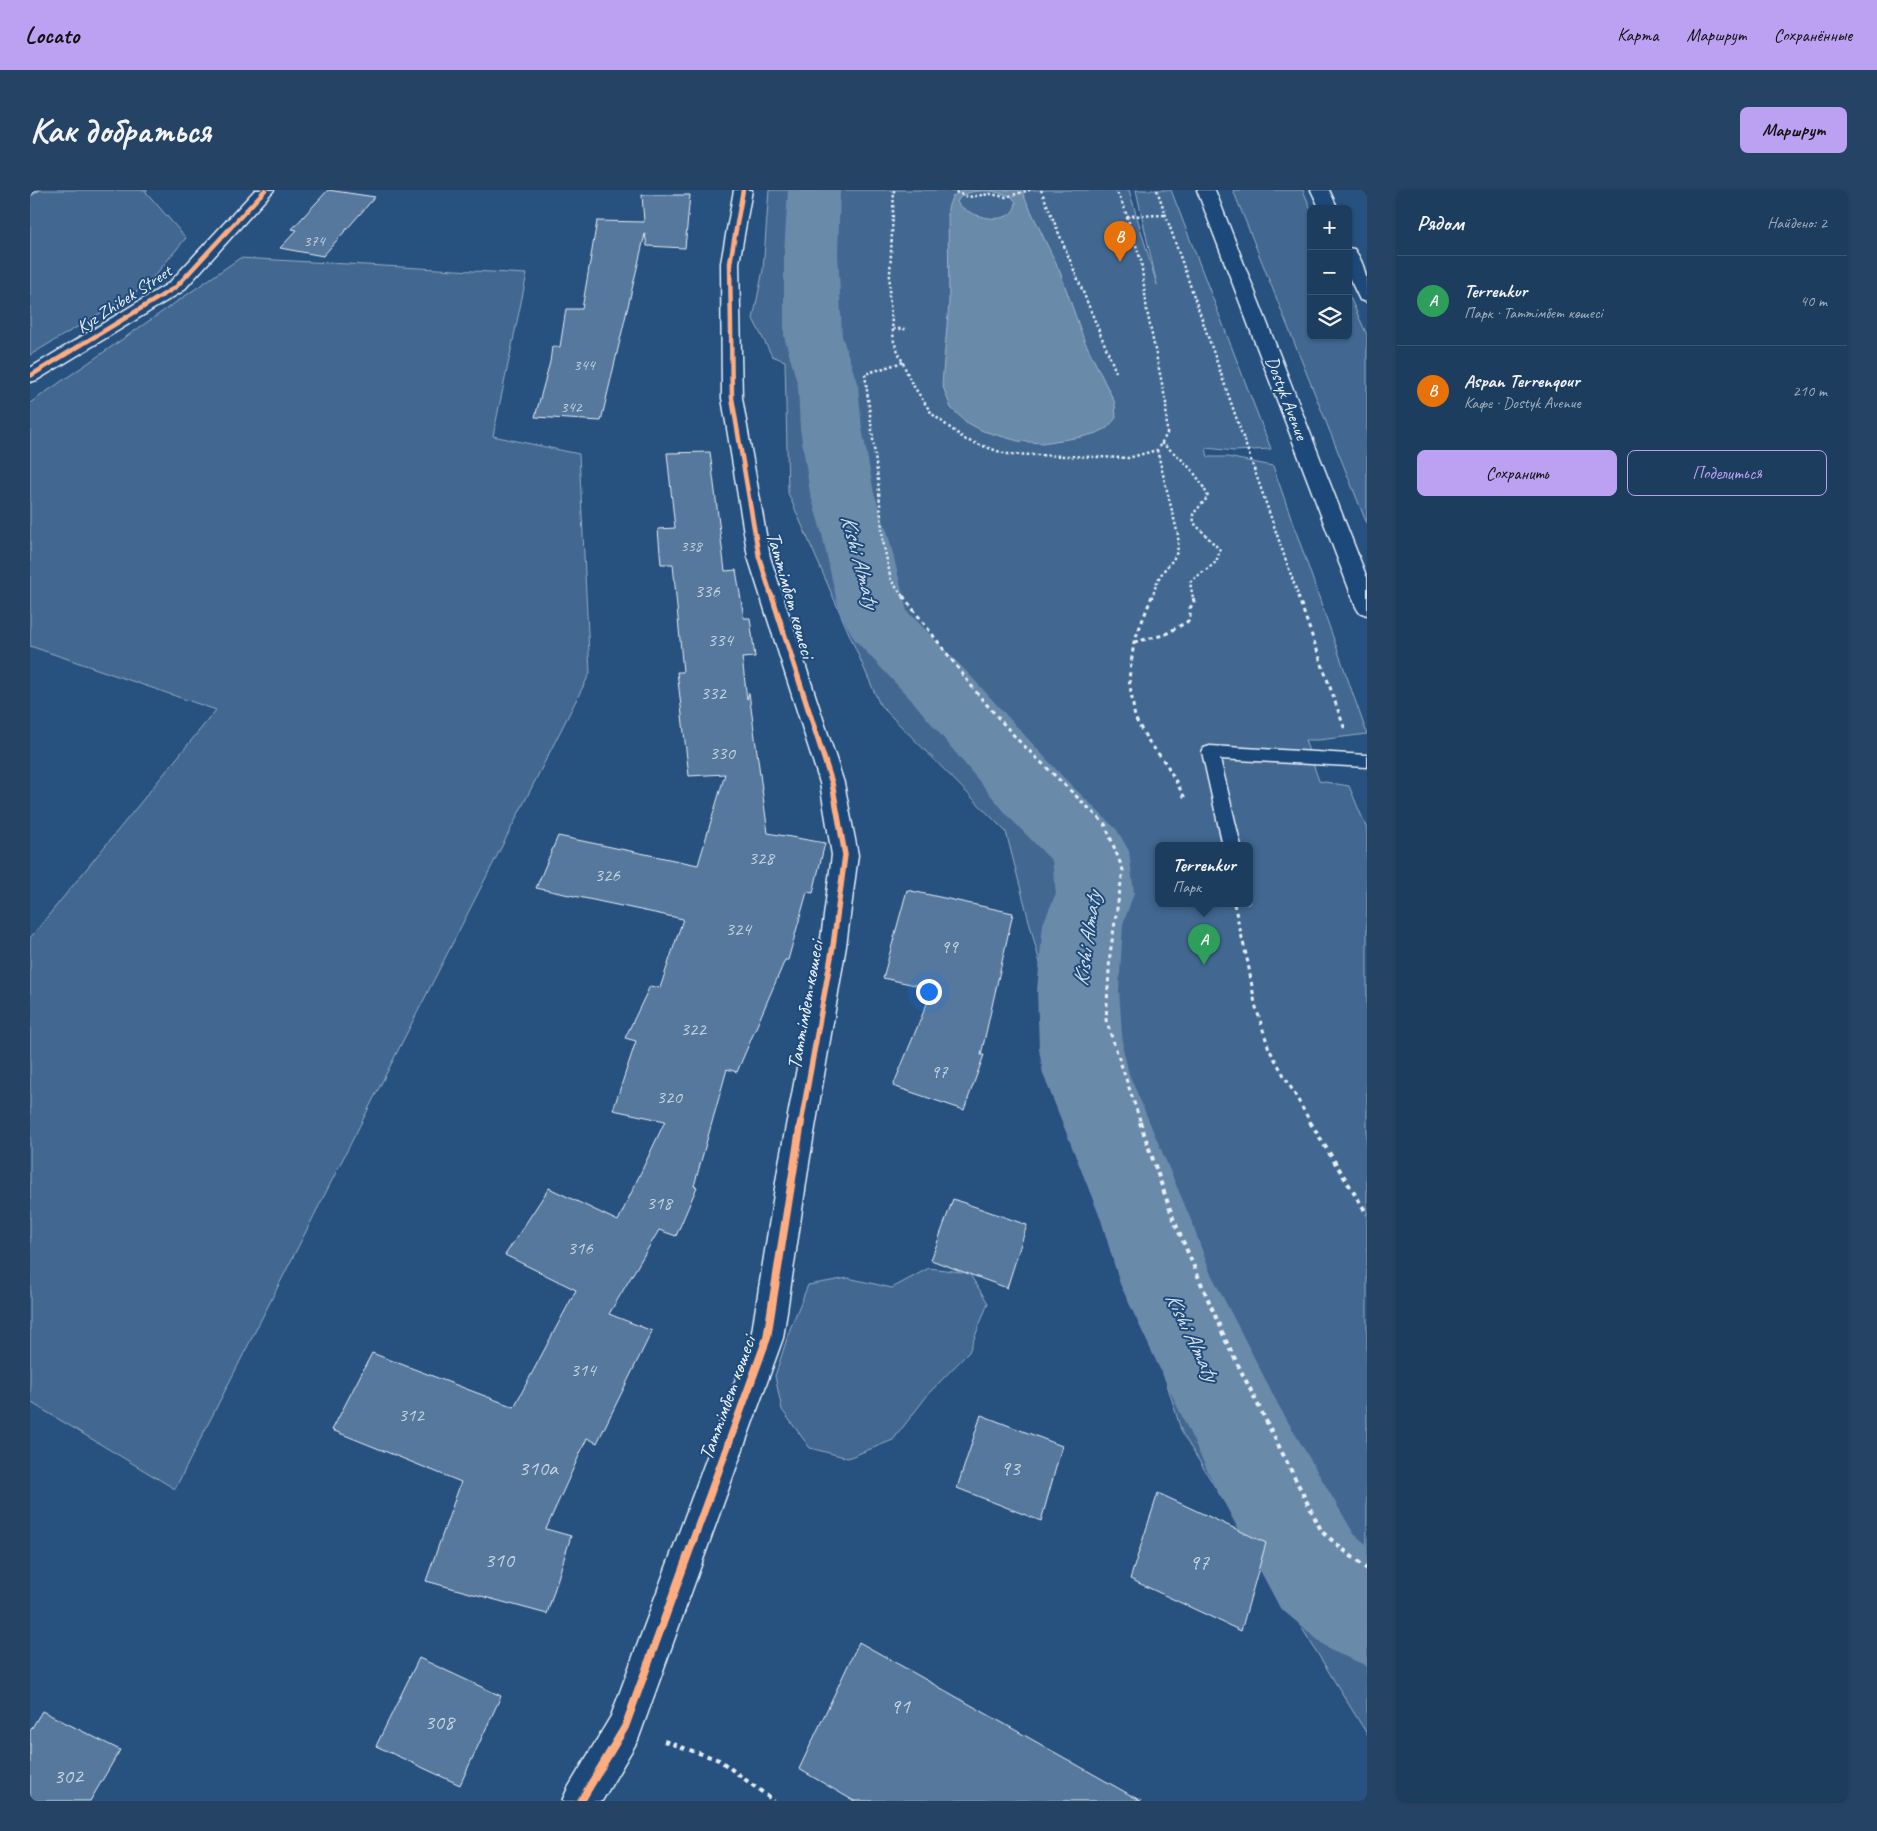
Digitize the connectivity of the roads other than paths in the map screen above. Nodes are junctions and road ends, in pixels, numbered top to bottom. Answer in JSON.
{"nodes":[{"id":1,"x":265,"y":190,"type":"edge"},
{"id":2,"x":743,"y":190,"type":"edge"},
{"id":3,"x":1206,"y":190,"type":"edge"},
{"id":4,"x":1320,"y":190,"type":"edge"},
{"id":5,"x":1327,"y":205,"type":"edge"},
{"id":6,"x":1352,"y":262,"type":"edge"},
{"id":7,"x":1367,"y":296,"type":"edge"},
{"id":8,"x":30,"y":376,"type":"edge"},
{"id":9,"x":1367,"y":607,"type":"edge"},
{"id":10,"x":1361,"y":761,"type":"edge"},
{"id":11,"x":1231,"y":842,"type":"edge"},
{"id":12,"x":581,"y":1801,"type":"edge"}],
"edges":[{"from":1,"to":8,"type":"street","name":"Kyz Zhibek Street"},
{"from":2,"to":12,"type":"street","name":"Таттімбет көшесі"},
{"from":3,"to":9,"type":"street","name":"Dostyk Avenue"},
{"from":4,"to":5,"type":"street"},
{"from":6,"to":7,"type":"street"},
{"from":10,"to":11,"type":"lane"}]}
